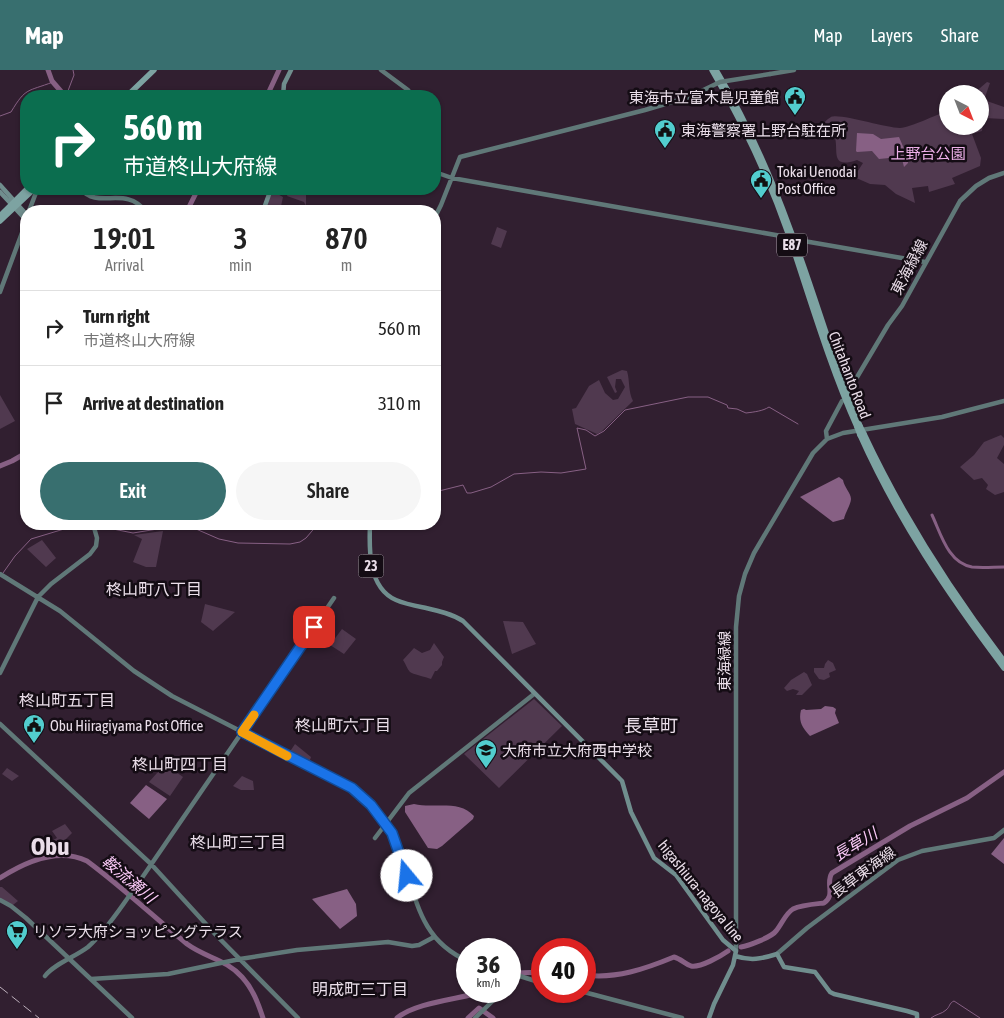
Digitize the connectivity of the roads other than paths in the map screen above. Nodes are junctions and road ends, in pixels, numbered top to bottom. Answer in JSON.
{"nodes":[{"id":1,"x":150,"y":70,"type":"edge"},
{"id":2,"x":154,"y":70,"type":"edge"},
{"id":3,"x":291,"y":70,"type":"edge"},
{"id":4,"x":381,"y":70,"type":"edge"},
{"id":5,"x":712,"y":70,"type":"edge"},
{"id":6,"x":716,"y":70,"type":"edge"},
{"id":7,"x":794,"y":70,"type":"edge"},
{"id":8,"x":129,"y":90,"type":"edge"},
{"id":9,"x":133,"y":90,"type":"edge"},
{"id":10,"x":284,"y":90,"type":"edge"},
{"id":11,"x":408,"y":90,"type":"edge"},
{"id":12,"x":1004,"y":173,"type":"edge"},
{"id":13,"x":441,"y":174,"type":"edge"},
{"id":14,"x":452,"y":178,"type":"junction"},
{"id":15,"x":0,"y":185,"type":"edge"},
{"id":16,"x":0,"y":192,"type":"edge"},
{"id":17,"x":22,"y":195,"type":"edge"},
{"id":18,"x":27,"y":195,"type":"edge"},
{"id":19,"x":88,"y":195,"type":"edge"},
{"id":20,"x":14,"y":205,"type":"junction"},
{"id":21,"x":140,"y":205,"type":"edge"},
{"id":22,"x":440,"y":205,"type":"edge"},
{"id":23,"x":20,"y":210,"type":"edge"},
{"id":24,"x":20,"y":213,"type":"edge"},
{"id":25,"x":0,"y":216,"type":"edge"},
{"id":26,"x":0,"y":221,"type":"edge"},
{"id":27,"x":20,"y":237,"type":"edge"},
{"id":28,"x":786,"y":238,"type":"dead end"},
{"id":29,"x":798,"y":240,"type":"dead end"},
{"id":30,"x":925,"y":262,"type":"junction"},
{"id":31,"x":0,"y":292,"type":"edge"},
{"id":32,"x":850,"y":389,"type":"dead end"},
{"id":33,"x":1004,"y":400,"type":"edge"},
{"id":34,"x":842,"y":401,"type":"dead end"},
{"id":35,"x":858,"y":427,"type":"junction"},
{"id":36,"x":827,"y":439,"type":"junction"},
{"id":37,"x":95,"y":530,"type":"edge"},
{"id":38,"x":370,"y":530,"type":"edge"},
{"id":39,"x":2,"y":575,"type":"edge"},
{"id":40,"x":38,"y":597,"type":"junction"},
{"id":41,"x":334,"y":598,"type":"dead end"},
{"id":42,"x":1004,"y":664,"type":"edge"},
{"id":43,"x":0,"y":673,"type":"edge"},
{"id":44,"x":534,"y":694,"type":"junction"},
{"id":45,"x":0,"y":724,"type":"edge"},
{"id":46,"x":242,"y":732,"type":"junction"},
{"id":47,"x":386,"y":823,"type":"junction"},
{"id":48,"x":1004,"y":830,"type":"edge"},
{"id":49,"x":375,"y":838,"type":"dead end"},
{"id":50,"x":151,"y":864,"type":"junction"},
{"id":51,"x":0,"y":900,"type":"edge"},
{"id":52,"x":434,"y":937,"type":"junction"},
{"id":53,"x":736,"y":953,"type":"junction"},
{"id":54,"x":777,"y":954,"type":"junction"},
{"id":55,"x":456,"y":955,"type":"edge"},
{"id":56,"x":240,"y":958,"type":"junction"},
{"id":57,"x":70,"y":959,"type":"junction"},
{"id":58,"x":45,"y":976,"type":"dead end"},
{"id":59,"x":91,"y":979,"type":"junction"},
{"id":60,"x":596,"y":995,"type":"edge"},
{"id":61,"x":491,"y":1003,"type":"edge"},
{"id":62,"x":132,"y":1018,"type":"edge"},
{"id":63,"x":298,"y":1018,"type":"edge"},
{"id":64,"x":476,"y":1018,"type":"edge"},
{"id":65,"x":682,"y":1018,"type":"edge"},
{"id":66,"x":709,"y":1018,"type":"edge"},
{"id":67,"x":917,"y":1018,"type":"edge"}],
"edges":[{"from":1,"to":8,"type":"highway"},
{"from":2,"to":9,"type":"highway"},
{"from":3,"to":10,"type":"main road"},
{"from":4,"to":11,"type":"street"},
{"from":5,"to":35,"type":"highway","name":"Chitahanto Road","number":"E87"},
{"from":6,"to":35,"type":"highway","name":"Chitahanto Road","number":"E87"},
{"from":7,"to":14,"type":"street","bridge":true},
{"from":12,"to":30,"type":"street","name":"東海緑線"},
{"from":13,"to":14,"type":"street"},
{"from":14,"to":22,"type":"street"},
{"from":14,"to":28,"type":"street"},
{"from":15,"to":20,"type":"main road"},
{"from":16,"to":20,"type":"main road"},
{"from":17,"to":20,"type":"highway"},
{"from":18,"to":20,"type":"highway"},
{"from":19,"to":21,"type":"street"},
{"from":20,"to":23,"type":"main road"},
{"from":20,"to":24,"type":"main road"},
{"from":20,"to":25,"type":"highway"},
{"from":20,"to":26,"type":"highway"},
{"from":27,"to":31,"type":"street"},
{"from":29,"to":30,"type":"street"},
{"from":30,"to":32,"type":"street","name":"東海緑線"},
{"from":33,"to":36,"type":"street"},
{"from":34,"to":36,"type":"street","name":"東海緑線"},
{"from":35,"to":42,"type":"highway","name":"Chitahanto Road","number":"E87","bridge":true},
{"from":36,"to":53,"type":"street","name":"東海緑線"},
{"from":37,"to":40,"type":"street"},
{"from":38,"to":44,"type":"main road","name":"higashiura-nagoya line","number":"23"},
{"from":39,"to":40,"type":"street"},
{"from":40,"to":43,"type":"street"},
{"from":40,"to":46,"type":"street"},
{"from":41,"to":46,"type":"street"},
{"from":44,"to":47,"type":"street"},
{"from":44,"to":53,"type":"main road","name":"higashiura-nagoya line","number":"23"},
{"from":45,"to":50,"type":"street"},
{"from":46,"to":47,"type":"street"},
{"from":46,"to":50,"type":"street"},
{"from":47,"to":49,"type":"street"},
{"from":47,"to":52,"type":"street"},
{"from":48,"to":54,"type":"street","name":"長草東海線"},
{"from":50,"to":56,"type":"street"},
{"from":50,"to":57,"type":"street"},
{"from":51,"to":57,"type":"street"},
{"from":52,"to":55,"type":"street"},
{"from":52,"to":56,"type":"street"},
{"from":53,"to":54,"type":"main road","name":"higashiura-nagoya line"},
{"from":53,"to":66,"type":"main road"},
{"from":54,"to":67,"type":"main road"},
{"from":56,"to":59,"type":"street"},
{"from":56,"to":63,"type":"street"},
{"from":57,"to":58,"type":"street"},
{"from":57,"to":59,"type":"street"},
{"from":59,"to":62,"type":"street"},
{"from":60,"to":65,"type":"street"},
{"from":61,"to":64,"type":"street"}]}
